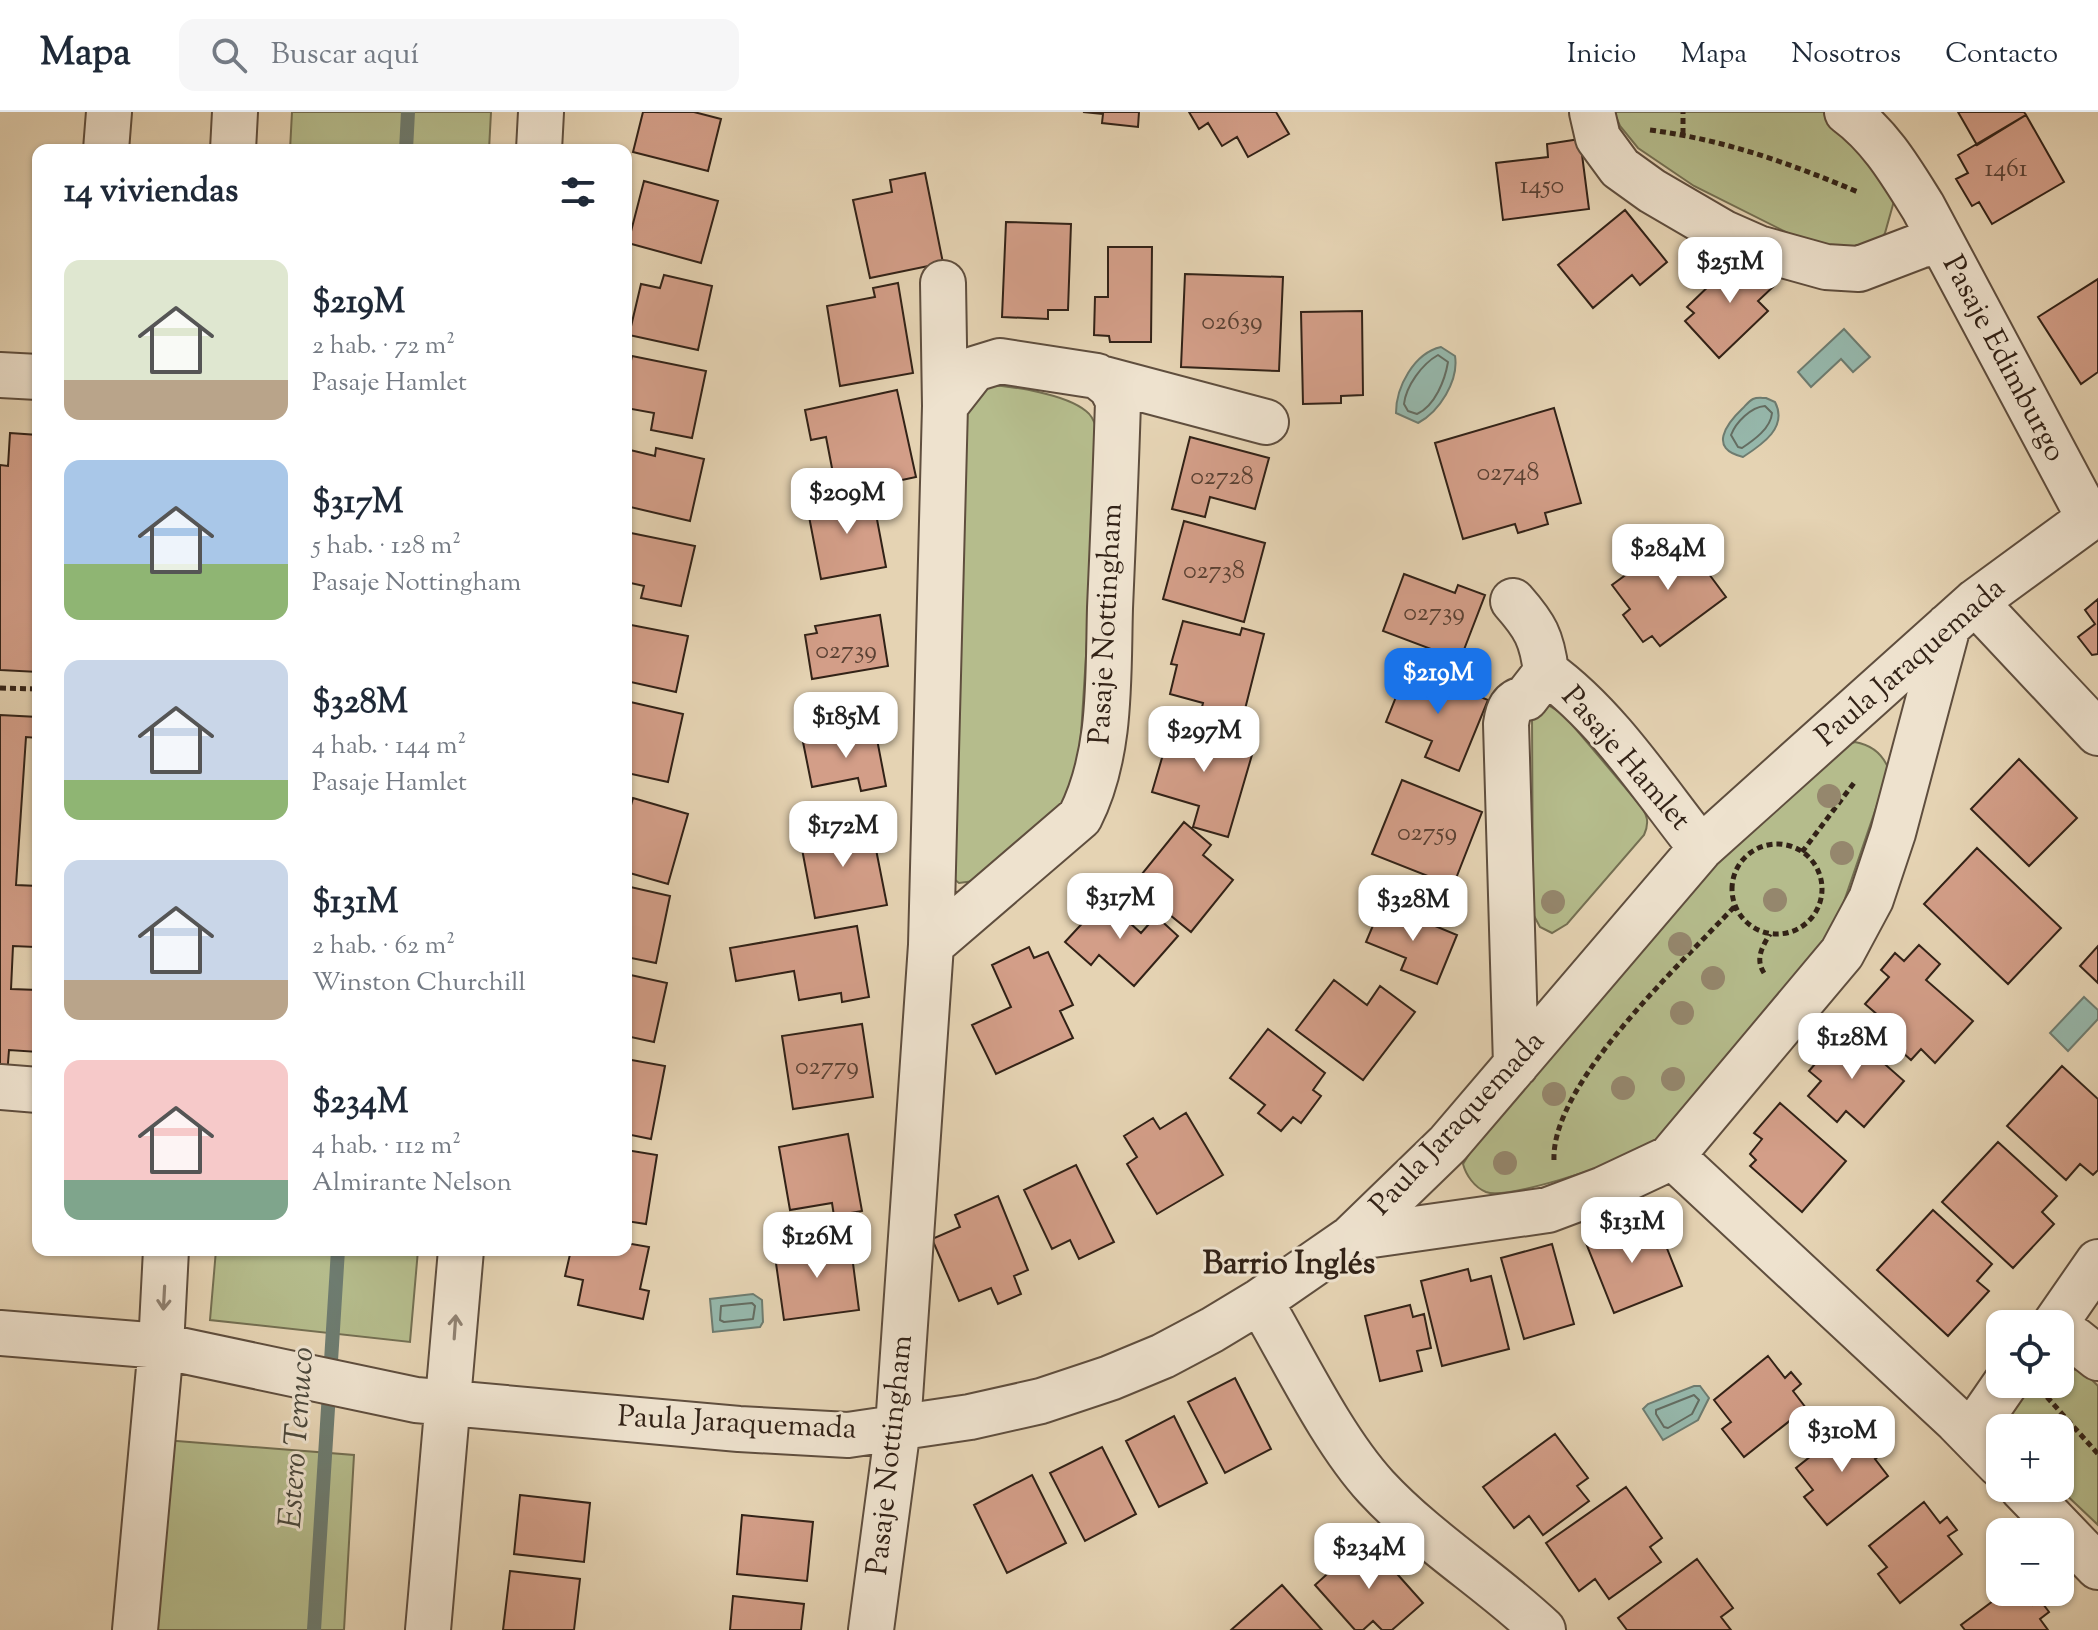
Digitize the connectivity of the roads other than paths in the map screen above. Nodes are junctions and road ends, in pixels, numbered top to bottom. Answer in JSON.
{"nodes":[{"id":1,"x":109,"y":112,"type":"edge"},
{"id":2,"x":235,"y":112,"type":"edge"},
{"id":3,"x":541,"y":112,"type":"edge"},
{"id":4,"x":1847,"y":112,"type":"edge"},
{"id":5,"x":1594,"y":117,"type":"edge"},
{"id":6,"x":106,"y":144,"type":"edge"},
{"id":7,"x":233,"y":144,"type":"edge"},
{"id":8,"x":539,"y":144,"type":"edge"},
{"id":9,"x":1940,"y":242,"type":"junction"},
{"id":10,"x":943,"y":283,"type":"dead end"},
{"id":11,"x":0,"y":375,"type":"edge"},
{"id":12,"x":32,"y":377,"type":"edge"},
{"id":13,"x":1104,"y":379,"type":"junction"},
{"id":14,"x":945,"y":406,"type":"junction"},
{"id":15,"x":1266,"y":422,"type":"dead end"},
{"id":16,"x":2093,"y":515,"type":"edge"},
{"id":17,"x":1513,"y":601,"type":"dead end"},
{"id":18,"x":1961,"y":614,"type":"junction"},
{"id":19,"x":1546,"y":672,"type":"junction"},
{"id":20,"x":2098,"y":733,"type":"edge"},
{"id":21,"x":1701,"y":848,"type":"junction"},
{"id":22,"x":931,"y":945,"type":"junction"},
{"id":23,"x":1516,"y":1065,"type":"junction"},
{"id":24,"x":0,"y":1087,"type":"edge"},
{"id":25,"x":32,"y":1090,"type":"edge"},
{"id":26,"x":1672,"y":1156,"type":"junction"},
{"id":27,"x":1351,"y":1238,"type":"junction"},
{"id":28,"x":166,"y":1256,"type":"edge"},
{"id":29,"x":461,"y":1256,"type":"edge"},
{"id":30,"x":2098,"y":1262,"type":"edge"},
{"id":31,"x":1260,"y":1301,"type":"junction"},
{"id":32,"x":2065,"y":1310,"type":"edge"},
{"id":33,"x":0,"y":1333,"type":"edge"},
{"id":34,"x":2074,"y":1339,"type":"edge"},
{"id":35,"x":161,"y":1346,"type":"junction"},
{"id":36,"x":2098,"y":1358,"type":"edge"},
{"id":37,"x":1995,"y":1398,"type":"edge"},
{"id":38,"x":450,"y":1403,"type":"junction"},
{"id":39,"x":898,"y":1427,"type":"junction"},
{"id":40,"x":1986,"y":1451,"type":"edge"},
{"id":41,"x":2035,"y":1502,"type":"edge"},
{"id":42,"x":2098,"y":1567,"type":"edge"},
{"id":43,"x":1539,"y":1629,"type":"edge"},
{"id":44,"x":135,"y":1630,"type":"edge"},
{"id":45,"x":428,"y":1630,"type":"edge"},
{"id":46,"x":871,"y":1630,"type":"edge"}],
"edges":[{"from":1,"to":6,"type":"street"},
{"from":2,"to":7,"type":"street"},
{"from":3,"to":8,"type":"street"},
{"from":4,"to":9,"type":"street","name":"Pasaje Edimburgo"},
{"from":5,"to":9,"type":"street","name":"Pasaje Edimburgo"},
{"from":9,"to":16,"type":"street","name":"Pasaje Edimburgo"},
{"from":10,"to":14,"type":"street","name":"Pasaje Nottingham"},
{"from":11,"to":12,"type":"street"},
{"from":13,"to":14,"type":"street"},
{"from":13,"to":15,"type":"street"},
{"from":13,"to":22,"type":"street","name":"Pasaje Nottingham"},
{"from":14,"to":22,"type":"street","name":"Pasaje Nottingham"},
{"from":16,"to":18,"type":"street","name":"Paula Jaraquemada"},
{"from":17,"to":19,"type":"street","name":"Pasaje Hamlet"},
{"from":18,"to":20,"type":"street"},
{"from":18,"to":21,"type":"street","name":"Paula Jaraquemada"},
{"from":18,"to":26,"type":"street"},
{"from":19,"to":21,"type":"street","name":"Pasaje Hamlet"},
{"from":19,"to":23,"type":"street","name":"Pasaje Hamlet"},
{"from":21,"to":23,"type":"street","name":"Paula Jaraquemada"},
{"from":22,"to":39,"type":"street","name":"Pasaje Nottingham"},
{"from":23,"to":27,"type":"street","name":"Paula Jaraquemada"},
{"from":24,"to":25,"type":"street"},
{"from":26,"to":27,"type":"street"},
{"from":26,"to":40,"type":"street"},
{"from":27,"to":31,"type":"street","name":"Paula Jaraquemada"},
{"from":28,"to":35,"type":"street","one_way":true},
{"from":38,"to":29,"type":"street","one_way":true},
{"from":30,"to":32,"type":"street"},
{"from":31,"to":39,"type":"street","name":"Paula Jaraquemada"},
{"from":31,"to":43,"type":"street"},
{"from":33,"to":35,"type":"street","name":"Paula Jaraquemada"},
{"from":34,"to":36,"type":"street"},
{"from":35,"to":38,"type":"street","name":"Paula Jaraquemada"},
{"from":35,"to":44,"type":"street"},
{"from":37,"to":40,"type":"street"},
{"from":38,"to":39,"type":"street","name":"Paula Jaraquemada"},
{"from":38,"to":45,"type":"street"},
{"from":39,"to":46,"type":"street","name":"Pasaje Nottingham"},
{"from":41,"to":42,"type":"street"}]}
